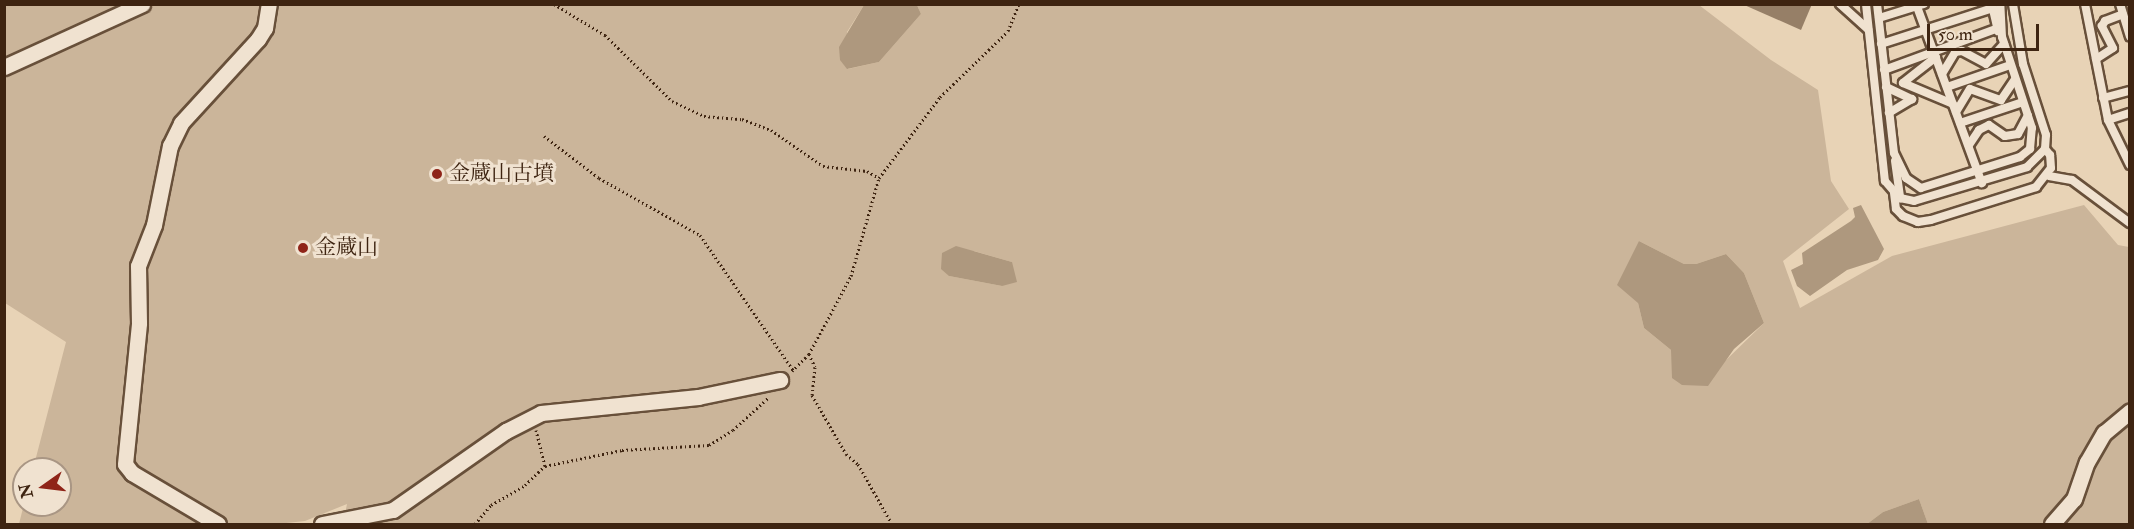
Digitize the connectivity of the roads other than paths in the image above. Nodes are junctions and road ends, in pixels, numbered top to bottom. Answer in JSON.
{"nodes":[{"id":1,"x":142,"y":4,"type":"edge"},
{"id":2,"x":269,"y":4,"type":"edge"},
{"id":3,"x":1840,"y":4,"type":"edge"},
{"id":4,"x":1866,"y":4,"type":"edge"},
{"id":5,"x":1877,"y":4,"type":"edge"},
{"id":6,"x":2013,"y":4,"type":"edge"},
{"id":7,"x":2120,"y":4,"type":"edge"},
{"id":8,"x":1919,"y":5,"type":"edge"},
{"id":9,"x":2085,"y":5,"type":"edge"},
{"id":10,"x":1995,"y":6,"type":"edge"},
{"id":11,"x":2123,"y":14,"type":"junction"},
{"id":12,"x":1879,"y":18,"type":"junction"},
{"id":13,"x":1925,"y":29,"type":"junction"},
{"id":14,"x":1996,"y":29,"type":"junction"},
{"id":15,"x":1869,"y":30,"type":"junction"},
{"id":16,"x":2130,"y":36,"type":"edge"},
{"id":17,"x":2003,"y":41,"type":"junction"},
{"id":18,"x":1881,"y":44,"type":"junction"},
{"id":19,"x":1934,"y":54,"type":"junction"},
{"id":20,"x":2096,"y":59,"type":"junction"},
{"id":21,"x":2010,"y":65,"type":"junction"},
{"id":22,"x":4,"y":67,"type":"edge"},
{"id":23,"x":1884,"y":70,"type":"junction"},
{"id":24,"x":1942,"y":74,"type":"junction"},
{"id":25,"x":2015,"y":79,"type":"junction"},
{"id":26,"x":1886,"y":87,"type":"junction"},
{"id":27,"x":1947,"y":87,"type":"junction"},
{"id":28,"x":2130,"y":91,"type":"edge"},
{"id":29,"x":2103,"y":98,"type":"junction"},
{"id":30,"x":2023,"y":102,"type":"junction"},
{"id":31,"x":1955,"y":108,"type":"junction"},
{"id":32,"x":1889,"y":113,"type":"junction"},
{"id":33,"x":2130,"y":114,"type":"edge"},
{"id":34,"x":2028,"y":115,"type":"junction"},
{"id":35,"x":2108,"y":120,"type":"junction"},
{"id":36,"x":1960,"y":123,"type":"junction"},
{"id":37,"x":1969,"y":145,"type":"junction"},
{"id":38,"x":2045,"y":149,"type":"junction"},
{"id":39,"x":1894,"y":153,"type":"junction"},
{"id":40,"x":2130,"y":165,"type":"edge"},
{"id":41,"x":1978,"y":171,"type":"junction"},
{"id":42,"x":2049,"y":176,"type":"junction"},
{"id":43,"x":1983,"y":183,"type":"junction"},
{"id":44,"x":1897,"y":195,"type":"junction"},
{"id":45,"x":2130,"y":223,"type":"edge"},
{"id":46,"x":781,"y":378,"type":"road end"},
{"id":47,"x":2130,"y":411,"type":"edge"},
{"id":48,"x":218,"y":525,"type":"edge"},
{"id":49,"x":322,"y":525,"type":"edge"},
{"id":50,"x":2052,"y":525,"type":"edge"}],
"edges":[{"from":1,"to":22,"type":"street"},
{"from":2,"to":48,"type":"street"},
{"from":3,"to":15,"type":"lane"},
{"from":4,"to":15,"type":"lane"},
{"from":5,"to":12,"type":"lane"},
{"from":6,"to":38,"type":"lane"},
{"from":7,"to":11,"type":"lane"},
{"from":8,"to":12,"type":"lane"},
{"from":8,"to":13,"type":"lane"},
{"from":9,"to":20,"type":"lane"},
{"from":10,"to":13,"type":"lane"},
{"from":10,"to":14,"type":"lane"},
{"from":10,"to":17,"type":"lane"},
{"from":11,"to":16,"type":"lane"},
{"from":11,"to":20,"type":"lane"},
{"from":12,"to":18,"type":"lane"},
{"from":13,"to":18,"type":"lane"},
{"from":13,"to":19,"type":"lane"},
{"from":14,"to":17,"type":"lane"},
{"from":14,"to":19,"type":"lane"},
{"from":15,"to":44,"type":"lane"},
{"from":17,"to":21,"type":"lane"},
{"from":17,"to":24,"type":"lane"},
{"from":18,"to":23,"type":"lane"},
{"from":19,"to":23,"type":"lane"},
{"from":19,"to":24,"type":"lane"},
{"from":19,"to":31,"type":"lane"},
{"from":20,"to":29,"type":"lane"},
{"from":21,"to":25,"type":"lane"},
{"from":21,"to":27,"type":"lane"},
{"from":23,"to":26,"type":"lane"},
{"from":24,"to":27,"type":"lane"},
{"from":25,"to":30,"type":"lane"},
{"from":25,"to":31,"type":"lane"},
{"from":26,"to":32,"type":"lane"},
{"from":26,"to":32,"type":"lane"},
{"from":27,"to":31,"type":"lane"},
{"from":28,"to":29,"type":"lane"},
{"from":29,"to":35,"type":"lane"},
{"from":30,"to":34,"type":"lane"},
{"from":30,"to":36,"type":"lane"},
{"from":31,"to":36,"type":"lane"},
{"from":32,"to":39,"type":"lane"},
{"from":33,"to":35,"type":"lane"},
{"from":34,"to":37,"type":"lane"},
{"from":34,"to":41,"type":"lane"},
{"from":35,"to":40,"type":"lane"},
{"from":36,"to":37,"type":"lane"},
{"from":37,"to":41,"type":"lane"},
{"from":38,"to":42,"type":"lane"},
{"from":38,"to":43,"type":"lane"},
{"from":39,"to":41,"type":"lane"},
{"from":39,"to":44,"type":"lane"},
{"from":41,"to":43,"type":"lane"},
{"from":42,"to":44,"type":"lane"},
{"from":42,"to":45,"type":"lane"},
{"from":43,"to":44,"type":"lane"},
{"from":46,"to":49,"type":"street"},
{"from":47,"to":50,"type":"street"}]}
